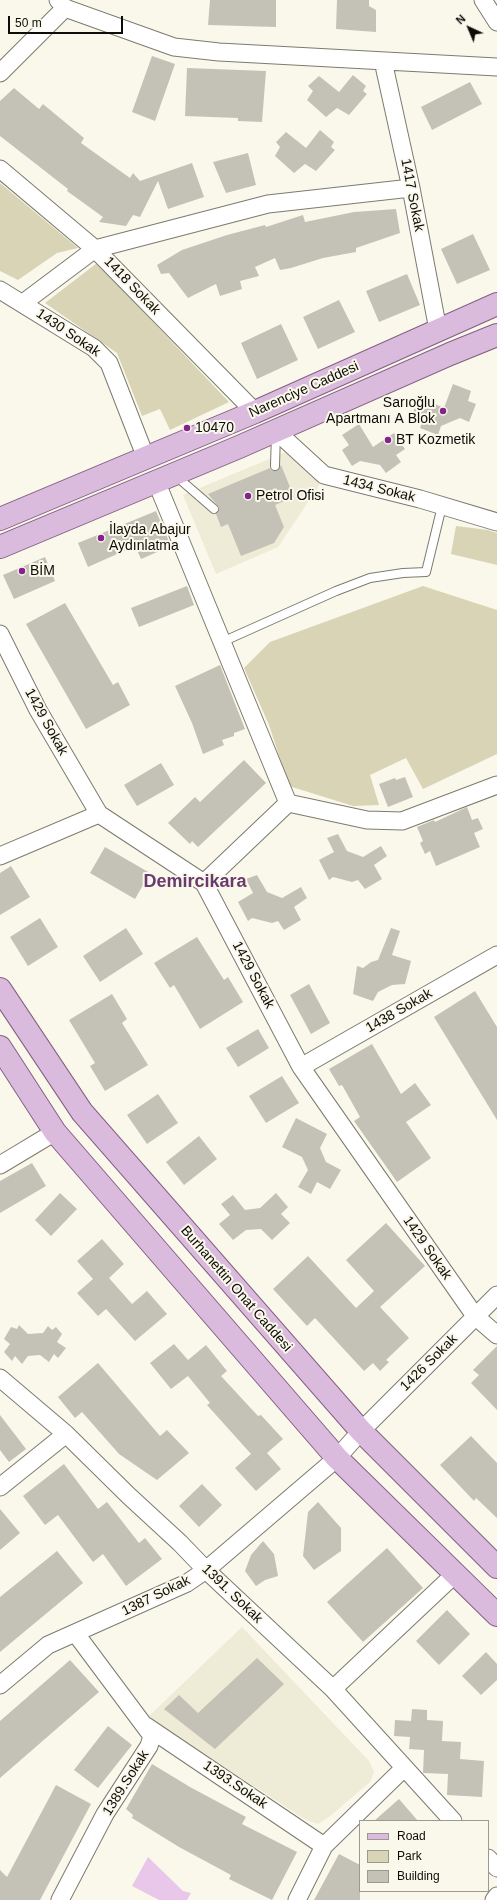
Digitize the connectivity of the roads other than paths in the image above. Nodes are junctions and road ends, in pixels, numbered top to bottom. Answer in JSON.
{"nodes":[{"id":1,"x":482,"y":0,"type":"edge"},
{"id":2,"x":62,"y":4,"type":"edge"},
{"id":3,"x":497,"y":22,"type":"edge"},
{"id":4,"x":383,"y":61,"type":"junction"},
{"id":5,"x":497,"y":67,"type":"edge"},
{"id":6,"x":0,"y":73,"type":"edge"},
{"id":7,"x":0,"y":169,"type":"edge"},
{"id":8,"x":411,"y":188,"type":"junction"},
{"id":9,"x":95,"y":249,"type":"junction"},
{"id":10,"x":0,"y":290,"type":"edge"},
{"id":11,"x":23,"y":303,"type":"junction"},
{"id":12,"x":497,"y":304,"type":"edge"},
{"id":13,"x":438,"y":330,"type":"junction"},
{"id":14,"x":497,"y":335,"type":"edge"},
{"id":15,"x":255,"y":412,"type":"junction"},
{"id":16,"x":276,"y":431,"type":"junction"},
{"id":17,"x":146,"y":458,"type":"junction"},
{"id":18,"x":276,"y":466,"type":"dead end"},
{"id":19,"x":165,"y":478,"type":"junction"},
{"id":20,"x":442,"y":506,"type":"junction"},
{"id":21,"x":214,"y":509,"type":"dead end"},
{"id":22,"x":0,"y":519,"type":"edge"},
{"id":23,"x":497,"y":522,"type":"edge"},
{"id":24,"x":0,"y":547,"type":"edge"},
{"id":25,"x":0,"y":634,"type":"edge"},
{"id":26,"x":222,"y":642,"type":"junction"},
{"id":27,"x":495,"y":791,"type":"edge"},
{"id":28,"x":288,"y":803,"type":"junction"},
{"id":29,"x":98,"y":814,"type":"junction"},
{"id":30,"x":0,"y":856,"type":"edge"},
{"id":31,"x":204,"y":883,"type":"junction"},
{"id":32,"x":497,"y":955,"type":"edge"},
{"id":33,"x":0,"y":990,"type":"edge"},
{"id":34,"x":0,"y":1047,"type":"edge"},
{"id":35,"x":301,"y":1067,"type":"junction"},
{"id":36,"x":55,"y":1132,"type":"junction"},
{"id":37,"x":0,"y":1165,"type":"edge"},
{"id":38,"x":497,"y":1295,"type":"edge"},
{"id":39,"x":476,"y":1316,"type":"junction"},
{"id":40,"x":497,"y":1335,"type":"edge"},
{"id":41,"x":0,"y":1378,"type":"edge"},
{"id":42,"x":361,"y":1431,"type":"junction"},
{"id":43,"x":66,"y":1434,"type":"junction"},
{"id":44,"x":337,"y":1458,"type":"junction"},
{"id":45,"x":0,"y":1487,"type":"edge"},
{"id":46,"x":497,"y":1567,"type":"edge"},
{"id":47,"x":206,"y":1570,"type":"junction"},
{"id":48,"x":455,"y":1574,"type":"junction"},
{"id":49,"x":497,"y":1615,"type":"edge"},
{"id":50,"x":76,"y":1634,"type":"junction"},
{"id":51,"x":0,"y":1685,"type":"edge"},
{"id":52,"x":333,"y":1689,"type":"junction"},
{"id":53,"x":146,"y":1726,"type":"junction"},
{"id":54,"x":404,"y":1768,"type":"junction"},
{"id":55,"x":452,"y":1820,"type":"edge"},
{"id":56,"x":324,"y":1846,"type":"junction"},
{"id":57,"x":489,"y":1859,"type":"edge"},
{"id":58,"x":497,"y":1868,"type":"edge"},
{"id":59,"x":497,"y":1896,"type":"edge"},
{"id":60,"x":60,"y":1900,"type":"edge"},
{"id":61,"x":297,"y":1900,"type":"edge"},
{"id":62,"x":494,"y":1900,"type":"edge"}],
"edges":[{"from":1,"to":3,"type":"street"},
{"from":2,"to":4,"type":"street"},
{"from":2,"to":6,"type":"street"},
{"from":4,"to":5,"type":"street"},
{"from":4,"to":8,"type":"street","name":"1417 Sokak"},
{"from":7,"to":9,"type":"street","name":"1418 Sokak"},
{"from":8,"to":9,"type":"street"},
{"from":8,"to":13,"type":"street","name":"1417 Sokak"},
{"from":9,"to":11,"type":"street"},
{"from":9,"to":15,"type":"street","name":"1418 Sokak"},
{"from":10,"to":11,"type":"street","name":"1430 Sokak"},
{"from":11,"to":17,"type":"street","name":"1430 Sokak"},
{"from":12,"to":13,"type":"main road","name":"Narenciye Caddesi"},
{"from":13,"to":15,"type":"main road","name":"Narenciye Caddesi"},
{"from":14,"to":16,"type":"main road","name":"Narenciye Caddesi"},
{"from":15,"to":17,"type":"main road","name":"Narenciye Caddesi"},
{"from":16,"to":18,"type":"lane"},
{"from":16,"to":19,"type":"main road","name":"Narenciye Caddesi"},
{"from":16,"to":20,"type":"street","name":"1434 Sokak"},
{"from":17,"to":22,"type":"main road","name":"Narenciye Caddesi"},
{"from":19,"to":21,"type":"lane"},
{"from":19,"to":24,"type":"main road","name":"Narenciye Caddesi"},
{"from":19,"to":26,"type":"street"},
{"from":20,"to":23,"type":"street","name":"1434 Sokak"},
{"from":20,"to":26,"type":"lane"},
{"from":25,"to":29,"type":"street","name":"1429 Sokak"},
{"from":26,"to":28,"type":"street"},
{"from":27,"to":28,"type":"street"},
{"from":28,"to":31,"type":"street"},
{"from":29,"to":30,"type":"street"},
{"from":29,"to":31,"type":"street","name":"1429 Sokak"},
{"from":31,"to":35,"type":"street","name":"1429 Sokak"},
{"from":32,"to":35,"type":"street","name":"1438 Sokak"},
{"from":33,"to":42,"type":"main road","name":"Burhanettin Onat Caddesi"},
{"from":34,"to":36,"type":"main road"},
{"from":35,"to":39,"type":"street","name":"1429 Sokak"},
{"from":36,"to":37,"type":"street"},
{"from":36,"to":44,"type":"main road"},
{"from":38,"to":39,"type":"street","name":"1426 Sokak"},
{"from":39,"to":40,"type":"street","name":"1429 Sokak"},
{"from":39,"to":42,"type":"street","name":"1426 Sokak"},
{"from":41,"to":43,"type":"street","name":"1391. Sokak"},
{"from":42,"to":44,"type":"street","name":"1426 Sokak"},
{"from":42,"to":46,"type":"main road","name":"Burhanettin Onat Caddesi"},
{"from":43,"to":45,"type":"street"},
{"from":43,"to":47,"type":"street","name":"1391. Sokak"},
{"from":44,"to":47,"type":"street","name":"1387 Sokak"},
{"from":44,"to":48,"type":"main road"},
{"from":47,"to":50,"type":"street","name":"1387 Sokak"},
{"from":47,"to":52,"type":"street","name":"1391. Sokak"},
{"from":48,"to":49,"type":"main road"},
{"from":48,"to":52,"type":"street"},
{"from":50,"to":51,"type":"street","name":"1387 Sokak"},
{"from":50,"to":53,"type":"street","name":"1389.Sokak"},
{"from":52,"to":54,"type":"street","name":"1391. Sokak"},
{"from":53,"to":56,"type":"street","name":"1393.Sokak"},
{"from":53,"to":60,"type":"street","name":"1389.Sokak"},
{"from":54,"to":55,"type":"street","name":"1391. Sokak"},
{"from":54,"to":56,"type":"street"},
{"from":56,"to":61,"type":"street"},
{"from":57,"to":58,"type":"street"},
{"from":59,"to":62,"type":"street"}]}
